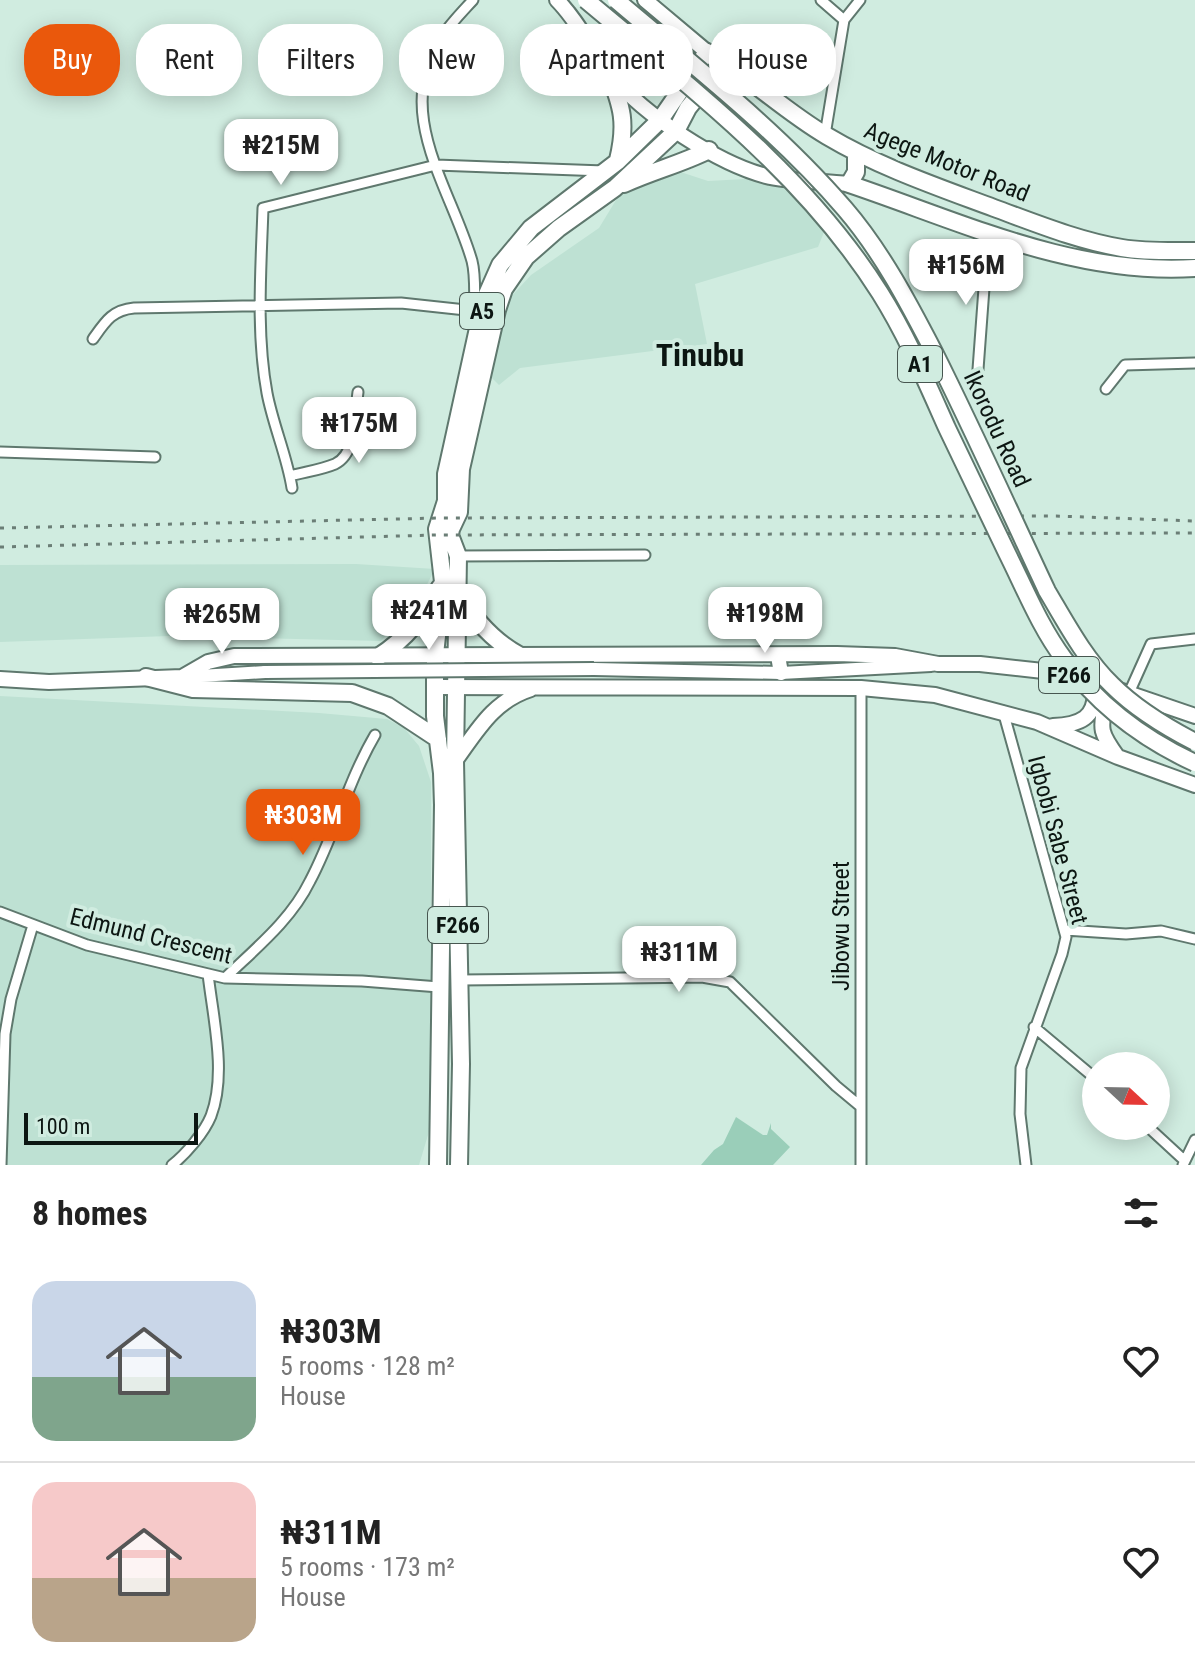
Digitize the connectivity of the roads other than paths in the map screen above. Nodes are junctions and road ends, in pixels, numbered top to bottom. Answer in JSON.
{"nodes":[{"id":1,"x":473,"y":0,"type":"edge"},
{"id":2,"x":557,"y":0,"type":"edge"},
{"id":3,"x":586,"y":0,"type":"edge"},
{"id":4,"x":616,"y":0,"type":"edge"},
{"id":5,"x":645,"y":0,"type":"edge"},
{"id":6,"x":821,"y":0,"type":"edge"},
{"id":7,"x":860,"y":0,"type":"edge"},
{"id":8,"x":844,"y":20,"type":"junction"},
{"id":9,"x":576,"y":24,"type":"edge"},
{"id":10,"x":707,"y":52,"type":"joint"},
{"id":11,"x":709,"y":82,"type":"edge"},
{"id":12,"x":618,"y":96,"type":"edge"},
{"id":13,"x":630,"y":96,"type":"edge"},
{"id":14,"x":772,"y":96,"type":"edge"},
{"id":15,"x":660,"y":120,"type":"junction"},
{"id":16,"x":676,"y":131,"type":"junction"},
{"id":17,"x":825,"y":135,"type":"junction"},
{"id":18,"x":709,"y":150,"type":"junction"},
{"id":19,"x":856,"y":152,"type":"junction"},
{"id":20,"x":436,"y":165,"type":"junction"},
{"id":21,"x":611,"y":167,"type":"junction"},
{"id":22,"x":849,"y":184,"type":"junction"},
{"id":23,"x":615,"y":188,"type":"junction"},
{"id":24,"x":988,"y":234,"type":"junction"},
{"id":25,"x":1195,"y":251,"type":"edge"},
{"id":26,"x":1195,"y":268,"type":"edge"},
{"id":27,"x":260,"y":307,"type":"junction"},
{"id":28,"x":477,"y":316,"type":"junction"},
{"id":29,"x":93,"y":339,"type":"dead end"},
{"id":30,"x":1195,"y":363,"type":"edge"},
{"id":31,"x":977,"y":383,"type":"dead end"},
{"id":32,"x":1106,"y":389,"type":"dead end"},
{"id":33,"x":358,"y":392,"type":"dead end"},
{"id":34,"x":0,"y":452,"type":"edge"},
{"id":35,"x":155,"y":457,"type":"dead end"},
{"id":36,"x":290,"y":476,"type":"junction"},
{"id":37,"x":292,"y":488,"type":"dead end"},
{"id":38,"x":645,"y":555,"type":"dead end"},
{"id":39,"x":458,"y":556,"type":"junction"},
{"id":40,"x":443,"y":582,"type":"junction"},
{"id":41,"x":458,"y":591,"type":"junction"},
{"id":42,"x":1195,"y":639,"type":"edge"},
{"id":43,"x":435,"y":654,"type":"junction"},
{"id":44,"x":458,"y":654,"type":"junction"},
{"id":45,"x":519,"y":655,"type":"junction"},
{"id":46,"x":778,"y":656,"type":"junction"},
{"id":47,"x":378,"y":657,"type":"junction"},
{"id":48,"x":938,"y":664,"type":"junction"},
{"id":49,"x":781,"y":673,"type":"junction"},
{"id":50,"x":146,"y":677,"type":"junction"},
{"id":51,"x":182,"y":677,"type":"junction"},
{"id":52,"x":1084,"y":678,"type":"junction"},
{"id":53,"x":0,"y":679,"type":"edge"},
{"id":54,"x":457,"y":685,"type":"junction"},
{"id":55,"x":545,"y":685,"type":"junction"},
{"id":56,"x":435,"y":687,"type":"junction"},
{"id":57,"x":861,"y":688,"type":"junction"},
{"id":58,"x":1131,"y":694,"type":"junction"},
{"id":59,"x":1003,"y":711,"type":"junction"},
{"id":60,"x":1195,"y":716,"type":"edge"},
{"id":61,"x":1049,"y":726,"type":"junction"},
{"id":62,"x":375,"y":735,"type":"dead end"},
{"id":63,"x":438,"y":739,"type":"junction"},
{"id":64,"x":1195,"y":742,"type":"edge"},
{"id":65,"x":1118,"y":757,"type":"junction"},
{"id":66,"x":455,"y":761,"type":"junction"},
{"id":67,"x":1195,"y":763,"type":"edge"},
{"id":68,"x":1195,"y":785,"type":"edge"},
{"id":69,"x":0,"y":912,"type":"edge"},
{"id":70,"x":33,"y":925,"type":"junction"},
{"id":71,"x":1065,"y":930,"type":"junction"},
{"id":72,"x":1195,"y":939,"type":"edge"},
{"id":73,"x":208,"y":974,"type":"junction"},
{"id":74,"x":225,"y":978,"type":"junction"},
{"id":75,"x":460,"y":980,"type":"junction"},
{"id":76,"x":439,"y":987,"type":"junction"},
{"id":77,"x":1034,"y":1027,"type":"junction"},
{"id":78,"x":1082,"y":1067,"type":"edge"},
{"id":79,"x":860,"y":1106,"type":"junction"},
{"id":80,"x":1161,"y":1140,"type":"edge"},
{"id":81,"x":1195,"y":1140,"type":"edge"},
{"id":82,"x":1184,"y":1163,"type":"edge"},
{"id":83,"x":176,"y":1164,"type":"edge"},
{"id":84,"x":1,"y":1165,"type":"edge"},
{"id":85,"x":438,"y":1165,"type":"edge"},
{"id":86,"x":459,"y":1165,"type":"edge"},
{"id":87,"x":861,"y":1165,"type":"edge"},
{"id":88,"x":1026,"y":1165,"type":"edge"}],
"edges":[{"from":1,"to":20,"type":"street"},
{"from":2,"to":9,"type":"main road"},
{"from":3,"to":67,"type":"highway","name":"Ikorodu Road","number":"A1","bridge":true},
{"from":4,"to":64,"type":"highway","name":"Ikorodu Road","number":"A1","bridge":true},
{"from":5,"to":10,"type":"main road"},
{"from":6,"to":8,"type":"street"},
{"from":7,"to":8,"type":"street"},
{"from":8,"to":17,"type":"street"},
{"from":10,"to":15,"type":"highway","number":"A5"},
{"from":11,"to":16,"type":"highway","number":"A5"},
{"from":12,"to":21,"type":"highway"},
{"from":13,"to":15,"type":"main road"},
{"from":14,"to":17,"type":"highway","name":"Agege Motor Road"},
{"from":15,"to":16,"type":"main road"},
{"from":15,"to":21,"type":"highway","number":"A5"},
{"from":16,"to":18,"type":"main road"},
{"from":16,"to":23,"type":"highway","number":"A5"},
{"from":17,"to":19,"type":"highway","name":"Agege Motor Road"},
{"from":18,"to":22,"type":"main road"},
{"from":18,"to":23,"type":"highway"},
{"from":19,"to":22,"type":"highway"},
{"from":19,"to":25,"type":"highway","name":"Agege Motor Road"},
{"from":20,"to":21,"type":"street"},
{"from":20,"to":27,"type":"street"},
{"from":20,"to":28,"type":"street"},
{"from":21,"to":28,"type":"highway","number":"A5"},
{"from":22,"to":24,"type":"highway","name":"Agege Motor Road"},
{"from":23,"to":39,"type":"highway","number":"A5"},
{"from":24,"to":26,"type":"highway","name":"Agege Motor Road"},
{"from":24,"to":31,"type":"street"},
{"from":27,"to":28,"type":"street"},
{"from":27,"to":29,"type":"street"},
{"from":27,"to":36,"type":"street"},
{"from":28,"to":40,"type":"highway","number":"A5"},
{"from":30,"to":32,"type":"street"},
{"from":33,"to":36,"type":"street"},
{"from":34,"to":35,"type":"street"},
{"from":36,"to":37,"type":"street"},
{"from":38,"to":39,"type":"street"},
{"from":39,"to":41,"type":"highway","number":"A5"},
{"from":40,"to":43,"type":"highway","number":"A5"},
{"from":40,"to":47,"type":"highway"},
{"from":41,"to":44,"type":"highway","number":"A5"},
{"from":41,"to":45,"type":"highway"},
{"from":42,"to":58,"type":"street"},
{"from":43,"to":44,"type":"main road"},
{"from":43,"to":47,"type":"main road"},
{"from":43,"to":56,"type":"highway","number":"A5"},
{"from":44,"to":45,"type":"main road","number":"F266"},
{"from":44,"to":54,"type":"highway","number":"A5"},
{"from":45,"to":46,"type":"main road","number":"F266"},
{"from":46,"to":48,"type":"main road","number":"F266"},
{"from":46,"to":49,"type":"main road"},
{"from":47,"to":51,"type":"main road"},
{"from":48,"to":49,"type":"main road"},
{"from":48,"to":52,"type":"main road","number":"F266"},
{"from":49,"to":51,"type":"main road","bridge":true},
{"from":50,"to":51,"type":"main road"},
{"from":50,"to":53,"type":"main road"},
{"from":50,"to":63,"type":"highway"},
{"from":52,"to":58,"type":"main road","number":"F266"},
{"from":52,"to":61,"type":"main road"},
{"from":54,"to":55,"type":"main road"},
{"from":54,"to":56,"type":"main road"},
{"from":54,"to":66,"type":"highway","number":"F266"},
{"from":55,"to":57,"type":"main road"},
{"from":55,"to":66,"type":"main road"},
{"from":56,"to":63,"type":"highway","number":"F266"},
{"from":57,"to":59,"type":"main road","number":"F266"},
{"from":57,"to":79,"type":"street","name":"Jibowu Street"},
{"from":58,"to":60,"type":"main road","number":"F266"},
{"from":58,"to":65,"type":"main road"},
{"from":59,"to":61,"type":"main road","number":"F266"},
{"from":59,"to":71,"type":"street","name":"Igbobi Sabe Street"},
{"from":61,"to":65,"type":"main road","number":"F266"},
{"from":62,"to":74,"type":"street"},
{"from":63,"to":76,"type":"highway","number":"F266"},
{"from":65,"to":68,"type":"main road","number":"F266"},
{"from":66,"to":75,"type":"highway","number":"F266"},
{"from":69,"to":70,"type":"street","name":"Edmund Crescent"},
{"from":70,"to":73,"type":"street","name":"Edmund Crescent"},
{"from":70,"to":84,"type":"street"},
{"from":71,"to":72,"type":"street"},
{"from":71,"to":77,"type":"street","name":"Igbobi Sabe Street"},
{"from":73,"to":74,"type":"street","name":"Edmund Crescent"},
{"from":73,"to":83,"type":"street"},
{"from":74,"to":76,"type":"street","name":"Edmund Crescent"},
{"from":75,"to":79,"type":"street"},
{"from":75,"to":86,"type":"highway","number":"F266"},
{"from":76,"to":85,"type":"highway","number":"F266"},
{"from":77,"to":78,"type":"street"},
{"from":77,"to":88,"type":"street","name":"Igbobi Sabe Street"},
{"from":79,"to":87,"type":"street","name":"Jibowu Street"},
{"from":80,"to":82,"type":"street"},
{"from":81,"to":82,"type":"street"}]}
